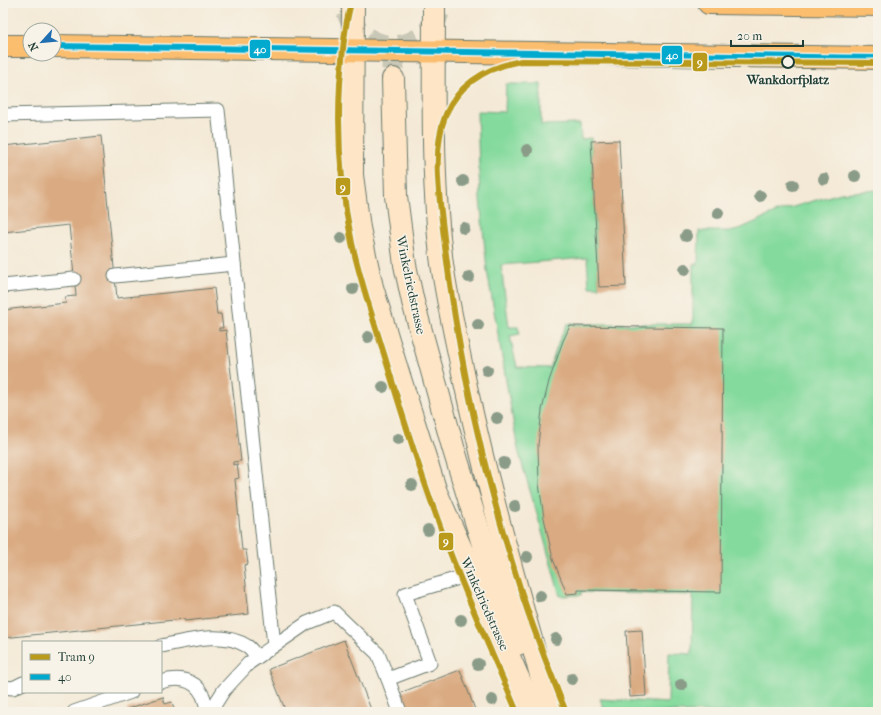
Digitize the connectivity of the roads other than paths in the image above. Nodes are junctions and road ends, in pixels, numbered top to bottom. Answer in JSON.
{"nodes":[{"id":1,"x":353,"y":3,"type":"edge"},
{"id":2,"x":434,"y":3,"type":"edge"},
{"id":3,"x":709,"y":3,"type":"edge"},
{"id":4,"x":878,"y":5,"type":"edge"},
{"id":5,"x":3,"y":46,"type":"edge"},
{"id":6,"x":22,"y":46,"type":"edge"},
{"id":7,"x":62,"y":46,"type":"edge"},
{"id":8,"x":353,"y":51,"type":"junction"},
{"id":9,"x":434,"y":52,"type":"junction"},
{"id":10,"x":878,"y":58,"type":"edge"},
{"id":11,"x":393,"y":79,"type":"tunnel mouth"},
{"id":12,"x":3,"y":115,"type":"edge"},
{"id":13,"x":234,"y":264,"type":"junction"},
{"id":14,"x":115,"y":276,"type":"dead end"},
{"id":15,"x":74,"y":279,"type":"dead end"},
{"id":16,"x":3,"y":286,"type":"edge"},
{"id":17,"x":472,"y":574,"type":"junction"},
{"id":18,"x":274,"y":645,"type":"junction"},
{"id":19,"x":162,"y":646,"type":"edge"},
{"id":20,"x":257,"y":657,"type":"junction"},
{"id":21,"x":388,"y":679,"type":"junction"},
{"id":22,"x":162,"y":682,"type":"edge"},
{"id":23,"x":22,"y":684,"type":"edge"},
{"id":24,"x":3,"y":687,"type":"edge"},
{"id":25,"x":128,"y":693,"type":"edge"},
{"id":26,"x":74,"y":712,"type":"edge"},
{"id":27,"x":209,"y":712,"type":"edge"},
{"id":28,"x":400,"y":712,"type":"edge"},
{"id":29,"x":536,"y":712,"type":"edge"},
{"id":30,"x":543,"y":712,"type":"edge"},
{"id":31,"x":550,"y":712,"type":"edge"}],
"edges":[{"from":1,"to":8,"type":"main road","name":"Winkelriedstrasse"},
{"from":2,"to":9,"type":"main road"},
{"from":3,"to":4,"type":"main road"},
{"from":5,"to":6,"type":"main road"},
{"from":7,"to":8,"type":"main road"},
{"from":8,"to":9,"type":"main road"},
{"from":8,"to":17,"type":"main road","name":"Winkelriedstrasse"},
{"from":9,"to":10,"type":"main road"},
{"from":9,"to":31,"type":"main road"},
{"from":11,"to":30,"type":"main road","name":"Winkelriedstrasse"},
{"from":12,"to":13,"type":"lane"},
{"from":13,"to":14,"type":"lane"},
{"from":13,"to":18,"type":"lane"},
{"from":15,"to":16,"type":"lane"},
{"from":17,"to":21,"type":"lane"},
{"from":17,"to":29,"type":"main road","name":"Winkelriedstrasse"},
{"from":18,"to":20,"type":"lane"},
{"from":18,"to":21,"type":"lane"},
{"from":19,"to":20,"type":"lane"},
{"from":20,"to":27,"type":"lane"},
{"from":21,"to":28,"type":"lane"},
{"from":22,"to":27,"type":"lane"},
{"from":23,"to":24,"type":"lane"},
{"from":25,"to":26,"type":"lane"}]}
